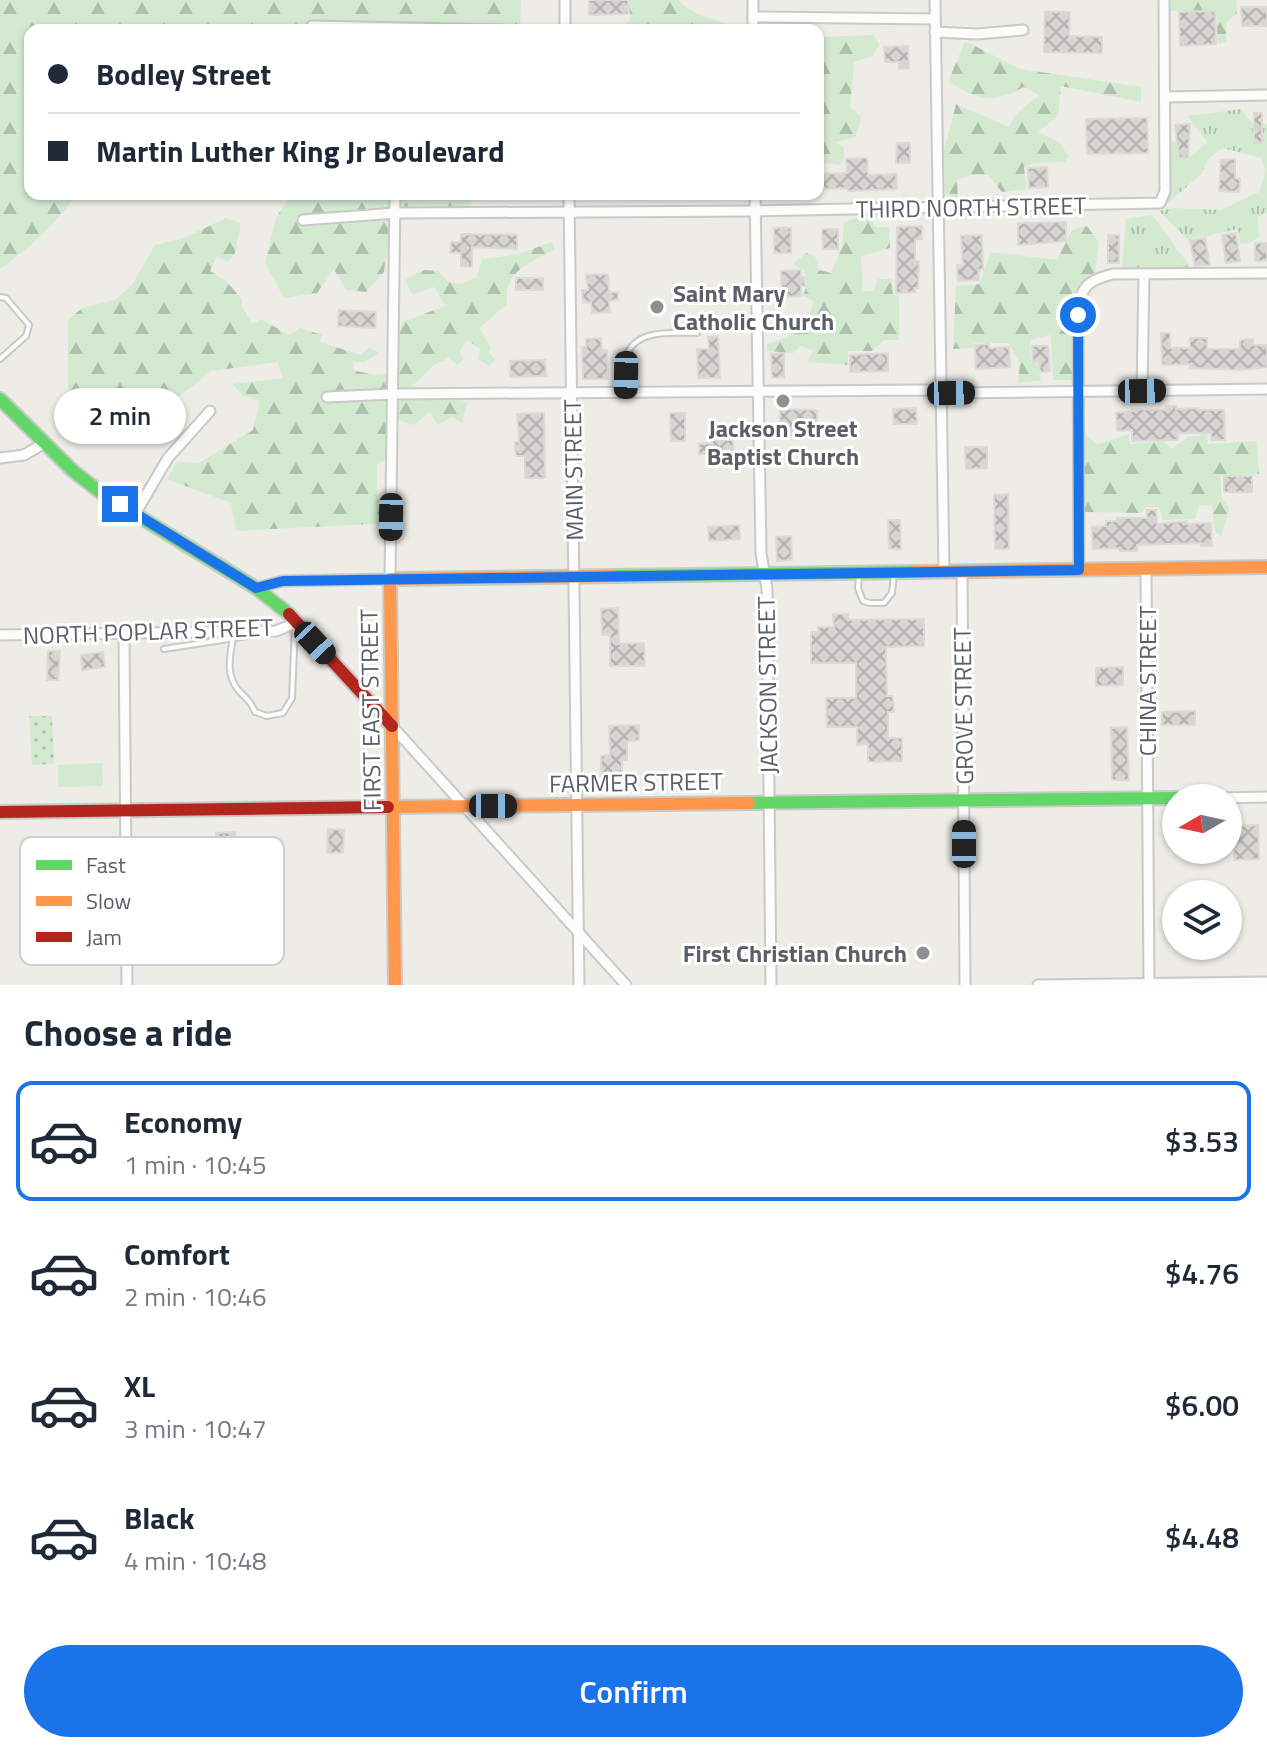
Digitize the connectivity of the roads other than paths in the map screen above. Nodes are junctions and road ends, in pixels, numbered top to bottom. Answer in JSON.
{"nodes":[{"id":1,"x":565,"y":0,"type":"edge"},
{"id":2,"x":753,"y":0,"type":"edge"},
{"id":3,"x":935,"y":0,"type":"edge"},
{"id":4,"x":1164,"y":0,"type":"edge"},
{"id":5,"x":753,"y":17,"type":"junction"},
{"id":6,"x":935,"y":19,"type":"junction"},
{"id":7,"x":565,"y":24,"type":"edge"},
{"id":8,"x":753,"y":24,"type":"edge"},
{"id":9,"x":1023,"y":30,"type":"dead end"},
{"id":10,"x":935,"y":32,"type":"junction"},
{"id":11,"x":1267,"y":95,"type":"edge"},
{"id":12,"x":1166,"y":97,"type":"junction"},
{"id":13,"x":395,"y":200,"type":"edge"},
{"id":14,"x":569,"y":200,"type":"edge"},
{"id":15,"x":755,"y":200,"type":"edge"},
{"id":16,"x":938,"y":208,"type":"junction"},
{"id":17,"x":755,"y":211,"type":"junction"},
{"id":18,"x":396,"y":213,"type":"junction"},
{"id":19,"x":570,"y":213,"type":"junction"},
{"id":20,"x":303,"y":220,"type":"dead end"},
{"id":21,"x":1267,"y":273,"type":"edge"},
{"id":22,"x":1144,"y":274,"type":"junction"},
{"id":23,"x":0,"y":297,"type":"edge"},
{"id":24,"x":697,"y":333,"type":"dead end"},
{"id":25,"x":0,"y":359,"type":"edge"},
{"id":26,"x":1267,"y":389,"type":"edge"},
{"id":27,"x":1077,"y":390,"type":"junction"},
{"id":28,"x":940,"y":391,"type":"junction"},
{"id":29,"x":1142,"y":391,"type":"junction"},
{"id":30,"x":758,"y":392,"type":"junction"},
{"id":31,"x":625,"y":393,"type":"junction"},
{"id":32,"x":393,"y":394,"type":"junction"},
{"id":33,"x":572,"y":394,"type":"junction"},
{"id":34,"x":327,"y":397,"type":"dead end"},
{"id":35,"x":0,"y":399,"type":"edge"},
{"id":36,"x":210,"y":411,"type":"dead end"},
{"id":37,"x":45,"y":443,"type":"junction"},
{"id":38,"x":0,"y":458,"type":"edge"},
{"id":39,"x":135,"y":514,"type":"junction"},
{"id":40,"x":1267,"y":567,"type":"edge"},
{"id":41,"x":1146,"y":569,"type":"junction"},
{"id":42,"x":1079,"y":570,"type":"junction"},
{"id":43,"x":962,"y":571,"type":"junction"},
{"id":44,"x":894,"y":572,"type":"junction"},
{"id":45,"x":944,"y":572,"type":"junction"},
{"id":46,"x":859,"y":573,"type":"junction"},
{"id":47,"x":764,"y":574,"type":"junction"},
{"id":48,"x":574,"y":577,"type":"junction"},
{"id":49,"x":390,"y":579,"type":"junction"},
{"id":50,"x":256,"y":588,"type":"junction"},
{"id":51,"x":296,"y":623,"type":"junction"},
{"id":52,"x":276,"y":631,"type":"junction"},
{"id":53,"x":124,"y":633,"type":"junction"},
{"id":54,"x":0,"y":635,"type":"edge"},
{"id":55,"x":233,"y":638,"type":"junction"},
{"id":56,"x":164,"y":649,"type":"dead end"},
{"id":57,"x":392,"y":726,"type":"junction"},
{"id":58,"x":1267,"y":797,"type":"edge"},
{"id":59,"x":1162,"y":798,"type":"edge"},
{"id":60,"x":1242,"y":798,"type":"edge"},
{"id":61,"x":1148,"y":799,"type":"junction"},
{"id":62,"x":964,"y":800,"type":"junction"},
{"id":63,"x":768,"y":802,"type":"junction"},
{"id":64,"x":392,"y":806,"type":"junction"},
{"id":65,"x":464,"y":806,"type":"junction"},
{"id":66,"x":578,"y":806,"type":"junction"},
{"id":67,"x":125,"y":811,"type":"junction"},
{"id":68,"x":0,"y":812,"type":"edge"},
{"id":69,"x":125,"y":837,"type":"edge"},
{"id":70,"x":578,"y":934,"type":"junction"},
{"id":71,"x":127,"y":965,"type":"edge"},
{"id":72,"x":1267,"y":982,"type":"edge"},
{"id":73,"x":1149,"y":984,"type":"edge"},
{"id":74,"x":127,"y":985,"type":"edge"},
{"id":75,"x":395,"y":985,"type":"edge"},
{"id":76,"x":579,"y":985,"type":"edge"},
{"id":77,"x":626,"y":985,"type":"edge"},
{"id":78,"x":771,"y":985,"type":"edge"},
{"id":79,"x":965,"y":985,"type":"edge"},
{"id":80,"x":1038,"y":985,"type":"edge"}],
"edges":[{"from":1,"to":7,"type":"street"},
{"from":2,"to":5,"type":"street"},
{"from":3,"to":6,"type":"street"},
{"from":4,"to":12,"type":"street"},
{"from":5,"to":6,"type":"street"},
{"from":5,"to":8,"type":"street"},
{"from":6,"to":10,"type":"street"},
{"from":9,"to":10,"type":"street"},
{"from":10,"to":16,"type":"street"},
{"from":11,"to":12,"type":"street"},
{"from":12,"to":16,"type":"street","name":"THIRD NORTH STREET"},
{"from":13,"to":18,"type":"street","name":"FIRST EAST STREET"},
{"from":14,"to":19,"type":"street","name":"MAIN STREET"},
{"from":15,"to":17,"type":"street","name":"JACKSON STREET"},
{"from":16,"to":17,"type":"street","name":"THIRD NORTH STREET"},
{"from":16,"to":28,"type":"street"},
{"from":17,"to":19,"type":"street","name":"THIRD NORTH STREET"},
{"from":17,"to":30,"type":"street","name":"JACKSON STREET"},
{"from":18,"to":19,"type":"street","name":"THIRD NORTH STREET"},
{"from":18,"to":20,"type":"street","name":"THIRD NORTH STREET"},
{"from":18,"to":32,"type":"street","name":"FIRST EAST STREET"},
{"from":19,"to":33,"type":"street","name":"MAIN STREET"},
{"from":21,"to":22,"type":"street"},
{"from":22,"to":27,"type":"street"},
{"from":22,"to":29,"type":"street"},
{"from":23,"to":25,"type":"lane"},
{"from":24,"to":31,"type":"lane"},
{"from":26,"to":29,"type":"street"},
{"from":27,"to":28,"type":"street"},
{"from":27,"to":29,"type":"street"},
{"from":27,"to":42,"type":"street"},
{"from":28,"to":30,"type":"street"},
{"from":28,"to":45,"type":"street"},
{"from":30,"to":31,"type":"street"},
{"from":30,"to":47,"type":"street","name":"JACKSON STREET"},
{"from":31,"to":33,"type":"street"},
{"from":32,"to":33,"type":"street"},
{"from":32,"to":34,"type":"street"},
{"from":32,"to":49,"type":"street","name":"FIRST EAST STREET"},
{"from":33,"to":48,"type":"street","name":"MAIN STREET"},
{"from":35,"to":37,"type":"street"},
{"from":36,"to":39,"type":"street"},
{"from":37,"to":38,"type":"street"},
{"from":37,"to":39,"type":"street"},
{"from":39,"to":50,"type":"street"},
{"from":40,"to":41,"type":"street"},
{"from":41,"to":42,"type":"street"},
{"from":41,"to":61,"type":"street","name":"CHINA STREET"},
{"from":42,"to":43,"type":"street"},
{"from":43,"to":45,"type":"street"},
{"from":43,"to":62,"type":"street","name":"GROVE STREET"},
{"from":44,"to":45,"type":"street"},
{"from":44,"to":46,"type":"street"},
{"from":44,"to":46,"type":"lane"},
{"from":46,"to":47,"type":"street"},
{"from":47,"to":48,"type":"street"},
{"from":47,"to":63,"type":"street","name":"JACKSON STREET"},
{"from":48,"to":49,"type":"street"},
{"from":48,"to":66,"type":"street","name":"MAIN STREET"},
{"from":49,"to":50,"type":"street"},
{"from":49,"to":57,"type":"street","name":"FIRST EAST STREET"},
{"from":50,"to":51,"type":"street"},
{"from":51,"to":52,"type":"street","name":"NORTH POPLAR STREET"},
{"from":51,"to":55,"type":"lane"},
{"from":51,"to":57,"type":"street"},
{"from":52,"to":53,"type":"street","name":"NORTH POPLAR STREET"},
{"from":52,"to":55,"type":"lane"},
{"from":53,"to":54,"type":"street","name":"NORTH POPLAR STREET"},
{"from":53,"to":67,"type":"street"},
{"from":55,"to":56,"type":"lane"},
{"from":57,"to":64,"type":"street","name":"FIRST EAST STREET"},
{"from":57,"to":65,"type":"street"},
{"from":58,"to":60,"type":"street"},
{"from":59,"to":61,"type":"street","name":"FARMER STREET"},
{"from":61,"to":62,"type":"street","name":"FARMER STREET"},
{"from":61,"to":73,"type":"street","name":"CHINA STREET"},
{"from":62,"to":63,"type":"street","name":"FARMER STREET"},
{"from":62,"to":79,"type":"street","name":"GROVE STREET"},
{"from":63,"to":66,"type":"street","name":"FARMER STREET"},
{"from":63,"to":78,"type":"street","name":"JACKSON STREET"},
{"from":64,"to":65,"type":"street","name":"FARMER STREET"},
{"from":64,"to":67,"type":"street","name":"FARMER STREET"},
{"from":64,"to":75,"type":"street","name":"FIRST EAST STREET"},
{"from":65,"to":66,"type":"street","name":"FARMER STREET"},
{"from":65,"to":70,"type":"street"},
{"from":66,"to":70,"type":"street","name":"MAIN STREET"},
{"from":67,"to":68,"type":"street","name":"FARMER STREET"},
{"from":67,"to":69,"type":"street"},
{"from":70,"to":76,"type":"street","name":"MAIN STREET"},
{"from":70,"to":77,"type":"street"},
{"from":71,"to":74,"type":"street"},
{"from":72,"to":73,"type":"street"},
{"from":73,"to":80,"type":"street"}]}
